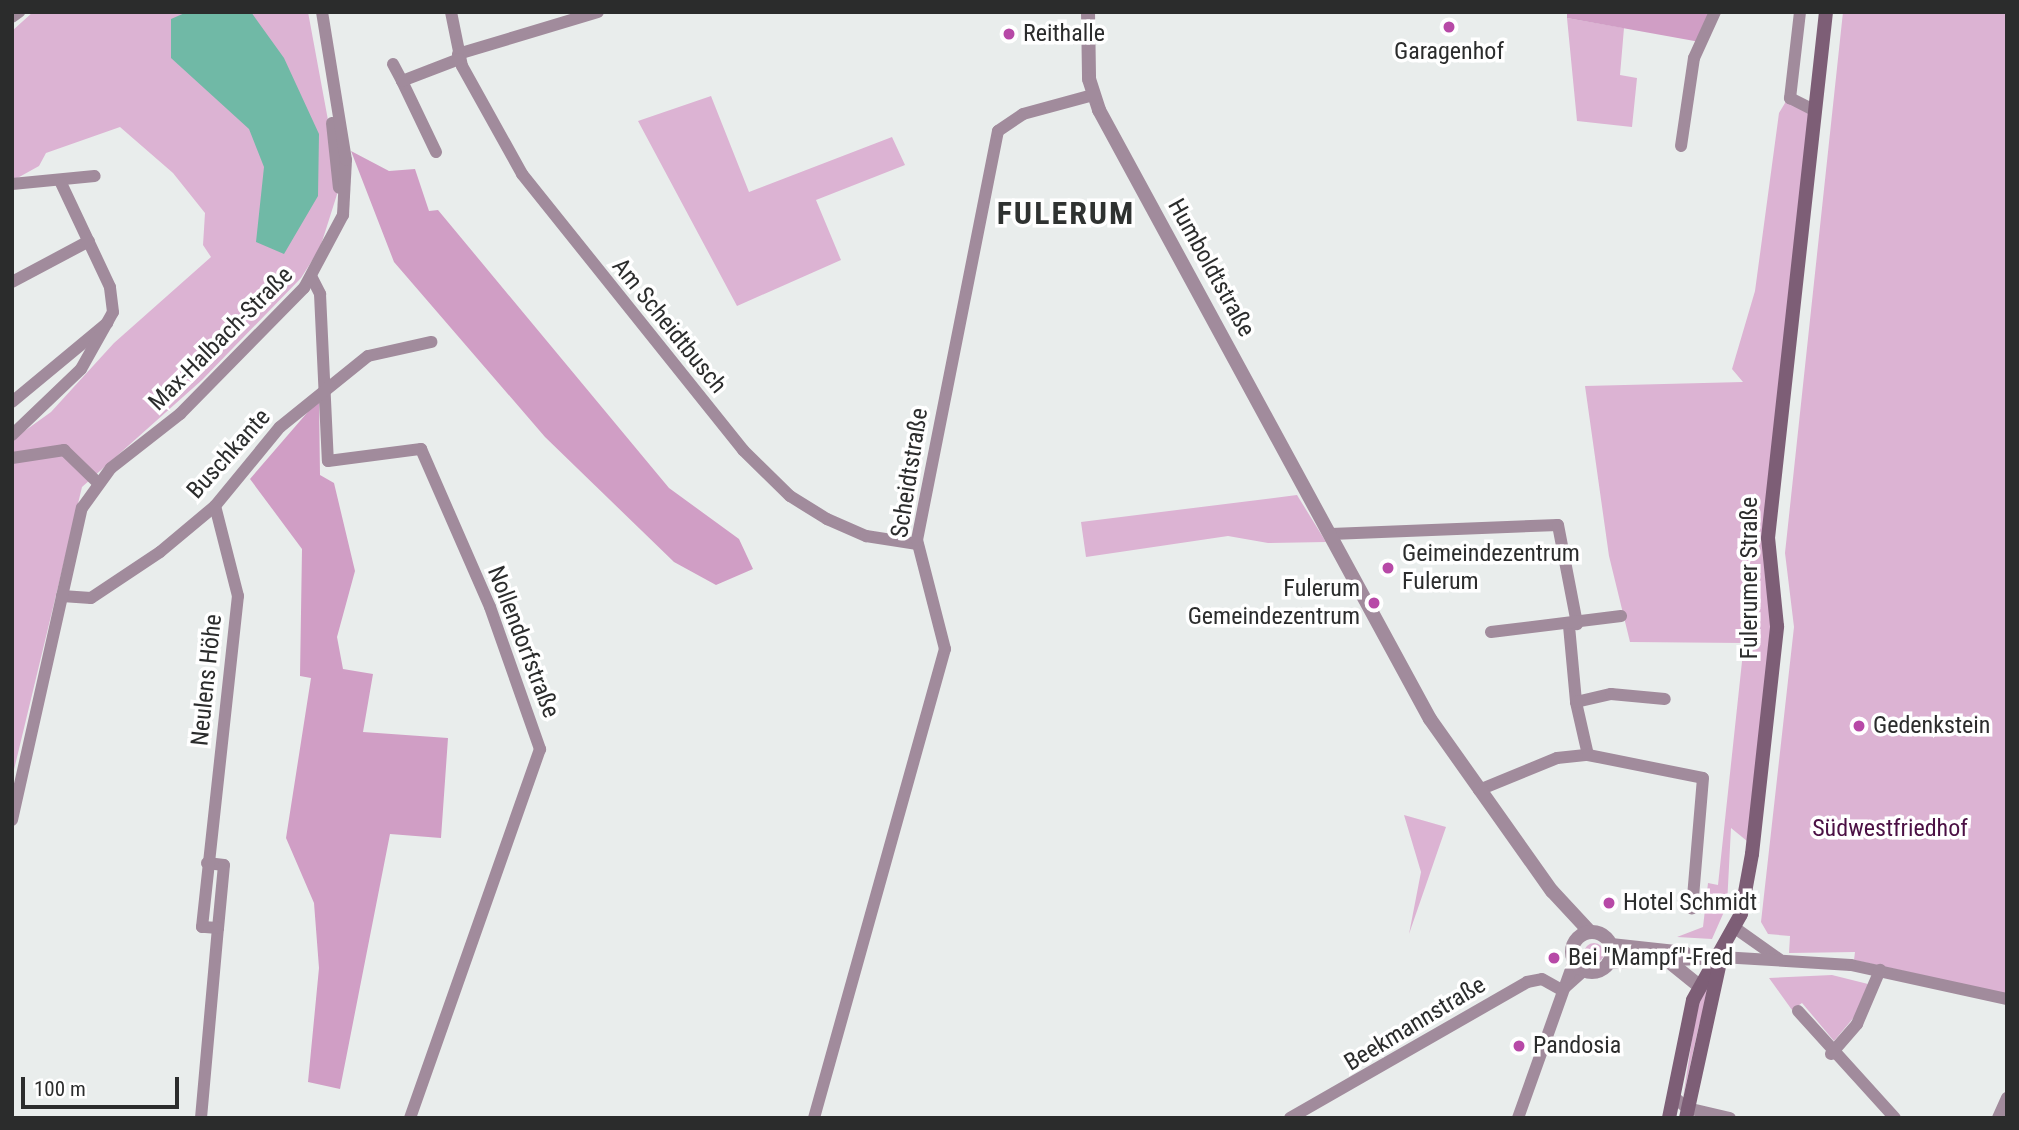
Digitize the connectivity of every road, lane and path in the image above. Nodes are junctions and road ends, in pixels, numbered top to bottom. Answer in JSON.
{"nodes":[{"id":1,"x":19,"y":12,"type":"edge"},
{"id":2,"x":316,"y":12,"type":"edge"},
{"id":3,"x":322,"y":12,"type":"edge"},
{"id":4,"x":451,"y":12,"type":"edge"},
{"id":5,"x":598,"y":12,"type":"edge"},
{"id":6,"x":1088,"y":12,"type":"edge"},
{"id":7,"x":1715,"y":12,"type":"edge"},
{"id":8,"x":1800,"y":12,"type":"edge"},
{"id":9,"x":1826,"y":12,"type":"edge"},
{"id":10,"x":12,"y":17,"type":"edge"},
{"id":11,"x":458,"y":56,"type":"junction"},
{"id":12,"x":393,"y":64,"type":"dead end"},
{"id":13,"x":402,"y":81,"type":"junction"},
{"id":14,"x":1093,"y":95,"type":"junction"},
{"id":15,"x":1815,"y":111,"type":"junction"},
{"id":16,"x":1681,"y":146,"type":"dead end"},
{"id":17,"x":436,"y":152,"type":"dead end"},
{"id":18,"x":95,"y":176,"type":"dead end"},
{"id":19,"x":61,"y":183,"type":"junction"},
{"id":20,"x":12,"y":184,"type":"edge"},
{"id":21,"x":335,"y":230,"type":"junction"},
{"id":22,"x":89,"y":241,"type":"junction"},
{"id":23,"x":312,"y":278,"type":"junction"},
{"id":24,"x":12,"y":282,"type":"edge"},
{"id":25,"x":110,"y":322,"type":"junction"},
{"id":26,"x":431,"y":342,"type":"dead end"},
{"id":27,"x":326,"y":386,"type":"junction"},
{"id":28,"x":12,"y":402,"type":"edge"},
{"id":29,"x":12,"y":435,"type":"edge"},
{"id":30,"x":12,"y":458,"type":"edge"},
{"id":31,"x":97,"y":482,"type":"junction"},
{"id":32,"x":215,"y":506,"type":"junction"},
{"id":33,"x":1331,"y":534,"type":"junction"},
{"id":34,"x":916,"y":544,"type":"junction"},
{"id":35,"x":62,"y":596,"type":"junction"},
{"id":36,"x":1621,"y":616,"type":"dead end"},
{"id":37,"x":1573,"y":625,"type":"junction"},
{"id":38,"x":1491,"y":632,"type":"dead end"},
{"id":39,"x":1665,"y":699,"type":"dead end"},
{"id":40,"x":1576,"y":702,"type":"junction"},
{"id":41,"x":1588,"y":755,"type":"junction"},
{"id":42,"x":1479,"y":790,"type":"junction"},
{"id":43,"x":12,"y":820,"type":"edge"},
{"id":44,"x":1692,"y":909,"type":"dead end"},
{"id":45,"x":1567,"y":910,"type":"junction"},
{"id":46,"x":1735,"y":928,"type":"junction"},
{"id":47,"x":1590,"y":932,"type":"junction"},
{"id":48,"x":1576,"y":940,"type":"junction"},
{"id":49,"x":1611,"y":945,"type":"junction"},
{"id":50,"x":1721,"y":957,"type":"junction"},
{"id":51,"x":1782,"y":961,"type":"junction"},
{"id":52,"x":1609,"y":962,"type":"junction"},
{"id":53,"x":1667,"y":962,"type":"junction"},
{"id":54,"x":1579,"y":965,"type":"junction"},
{"id":55,"x":1880,"y":970,"type":"junction"},
{"id":56,"x":1699,"y":986,"type":"junction"},
{"id":57,"x":1562,"y":990,"type":"junction"},
{"id":58,"x":2007,"y":999,"type":"edge"},
{"id":59,"x":1798,"y":1011,"type":"dead end"},
{"id":60,"x":1831,"y":1054,"type":"junction"},
{"id":61,"x":1673,"y":1096,"type":"junction"},
{"id":62,"x":2007,"y":1098,"type":"edge"},
{"id":63,"x":1686,"y":1113,"type":"edge"},
{"id":64,"x":201,"y":1118,"type":"edge"},
{"id":65,"x":410,"y":1118,"type":"edge"},
{"id":66,"x":814,"y":1118,"type":"edge"},
{"id":67,"x":1290,"y":1118,"type":"edge"},
{"id":68,"x":1518,"y":1118,"type":"edge"},
{"id":69,"x":1669,"y":1118,"type":"edge"},
{"id":70,"x":1730,"y":1118,"type":"edge"},
{"id":71,"x":1895,"y":1118,"type":"edge"},
{"id":72,"x":1998,"y":1118,"type":"edge"}],
"edges":[{"from":1,"to":10,"type":"street"},
{"from":2,"to":21,"type":"street","name":"Max-Halbach-Straße"},
{"from":3,"to":21,"type":"street","name":"Max-Halbach-Straße"},
{"from":4,"to":11,"type":"street"},
{"from":5,"to":11,"type":"street"},
{"from":6,"to":14,"type":"street","name":"Humboldtstraße"},
{"from":7,"to":16,"type":"street"},
{"from":8,"to":15,"type":"street"},
{"from":9,"to":15,"type":"main road","name":"Fulerumer Straße"},
{"from":11,"to":13,"type":"street"},
{"from":11,"to":34,"type":"street","name":"Am Scheidtbusch"},
{"from":12,"to":13,"type":"street"},
{"from":13,"to":17,"type":"street"},
{"from":14,"to":33,"type":"street","name":"Humboldtstraße"},
{"from":14,"to":34,"type":"street","name":"Scheidtstraße"},
{"from":15,"to":46,"type":"main road","name":"Fulerumer Straße"},
{"from":18,"to":19,"type":"street"},
{"from":19,"to":20,"type":"street"},
{"from":19,"to":22,"type":"street"},
{"from":21,"to":23,"type":"street","name":"Max-Halbach-Straße"},
{"from":22,"to":24,"type":"street"},
{"from":22,"to":25,"type":"street"},
{"from":23,"to":27,"type":"street","name":"Nollendorfstraße"},
{"from":23,"to":31,"type":"street","name":"Max-Halbach-Straße"},
{"from":25,"to":28,"type":"street"},
{"from":25,"to":29,"type":"street"},
{"from":26,"to":27,"type":"street","name":"Buschkante"},
{"from":27,"to":32,"type":"street","name":"Buschkante"},
{"from":27,"to":65,"type":"street","name":"Nollendorfstraße"},
{"from":30,"to":31,"type":"street"},
{"from":31,"to":35,"type":"street","name":"Max-Halbach-Straße"},
{"from":32,"to":35,"type":"street","name":"Buschkante"},
{"from":32,"to":64,"type":"street","name":"Neulens Höhe"},
{"from":33,"to":37,"type":"street"},
{"from":33,"to":42,"type":"street","name":"Humboldtstraße"},
{"from":34,"to":66,"type":"street","name":"Scheidtstraße"},
{"from":35,"to":43,"type":"street","name":"Max-Halbach-Straße"},
{"from":36,"to":37,"type":"street"},
{"from":37,"to":38,"type":"street"},
{"from":37,"to":40,"type":"street"},
{"from":39,"to":40,"type":"street"},
{"from":40,"to":41,"type":"street"},
{"from":41,"to":42,"type":"street"},
{"from":41,"to":44,"type":"street"},
{"from":42,"to":45,"type":"street","name":"Humboldtstraße"},
{"from":45,"to":47,"type":"street","name":"Humboldtstraße"},
{"from":45,"to":48,"type":"street","name":"Humboldtstraße"},
{"from":46,"to":50,"type":"main road","name":"Fulerumer Straße"},
{"from":46,"to":51,"type":"street"},
{"from":47,"to":48,"type":"street"},
{"from":47,"to":49,"type":"street","name":"Humboldtstraße"},
{"from":48,"to":54,"type":"street","name":"Humboldtstraße"},
{"from":49,"to":50,"type":"street"},
{"from":49,"to":52,"type":"street"},
{"from":50,"to":51,"type":"street"},
{"from":50,"to":53,"type":"street"},
{"from":50,"to":56,"type":"main road","name":"Fulerumer Straße"},
{"from":50,"to":63,"type":"main road","name":"Fulerumer Straße"},
{"from":51,"to":55,"type":"street"},
{"from":52,"to":53,"type":"street"},
{"from":52,"to":54,"type":"street"},
{"from":53,"to":56,"type":"street"},
{"from":54,"to":57,"type":"street","name":"Humboldtstraße"},
{"from":55,"to":58,"type":"street"},
{"from":55,"to":60,"type":"street"},
{"from":56,"to":61,"type":"main road","name":"Fulerumer Straße"},
{"from":57,"to":67,"type":"street","name":"Beekmannstraße"},
{"from":57,"to":68,"type":"street","name":"Humboldtstraße"},
{"from":59,"to":60,"type":"street"},
{"from":60,"to":71,"type":"street"},
{"from":61,"to":63,"type":"street"},
{"from":61,"to":69,"type":"main road","name":"Fulerumer Straße"},
{"from":62,"to":72,"type":"street"},
{"from":63,"to":70,"type":"street"}]}
